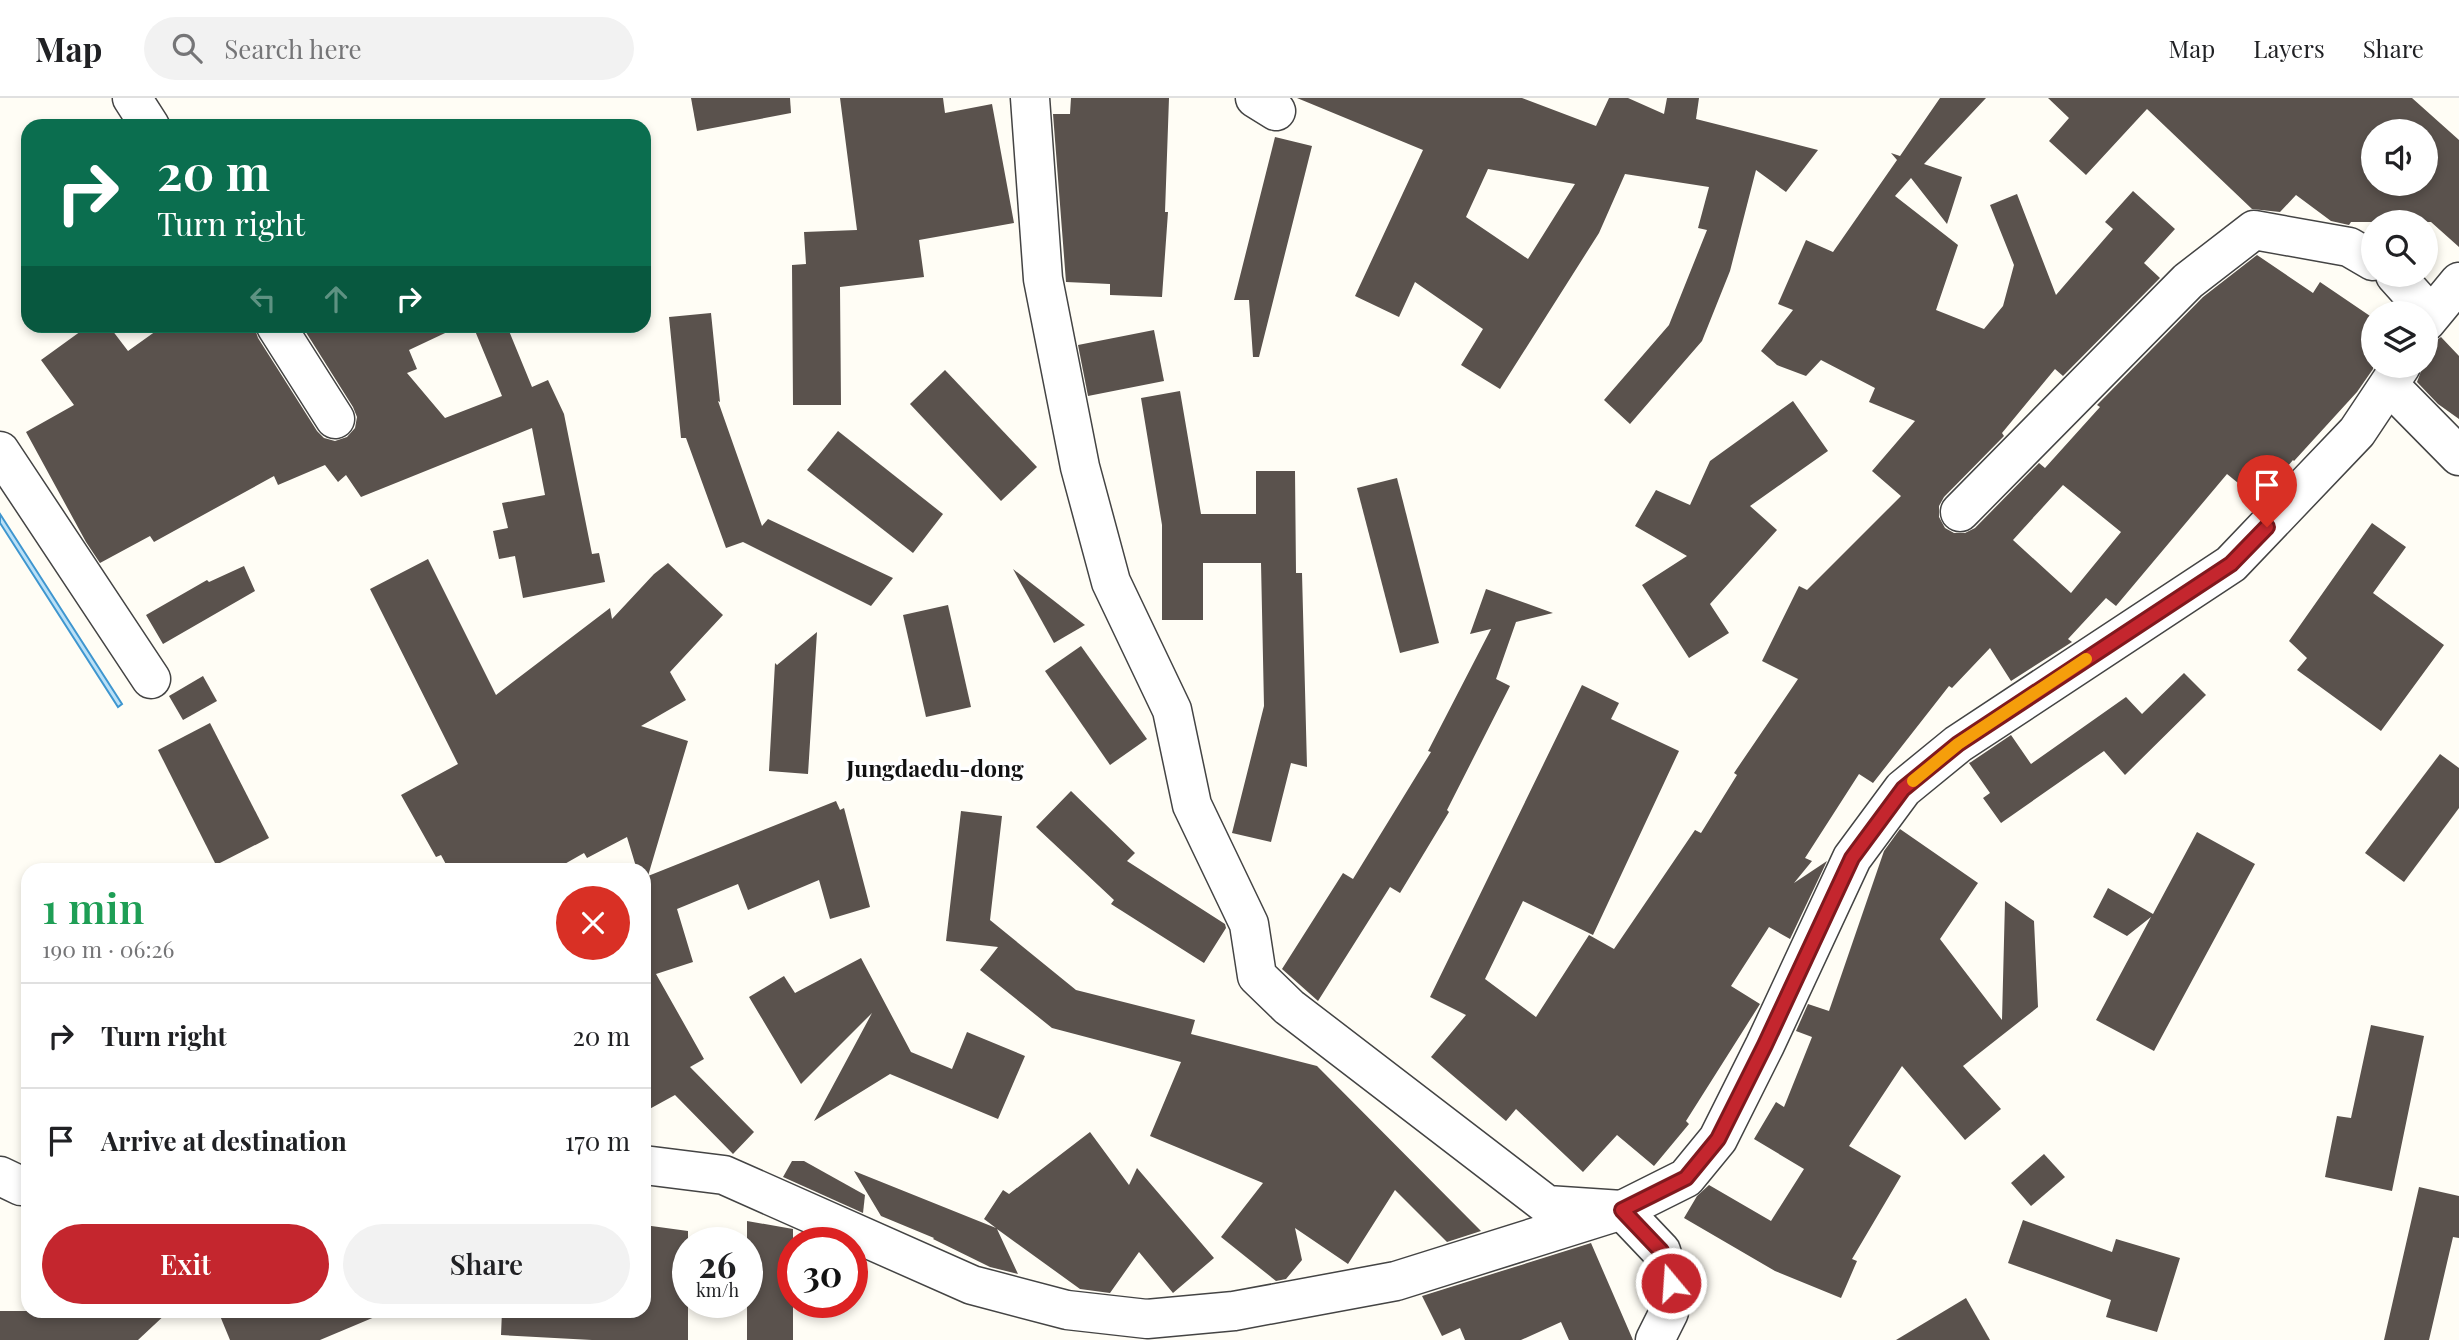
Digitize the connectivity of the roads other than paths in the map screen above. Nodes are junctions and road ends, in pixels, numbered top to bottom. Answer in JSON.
{"nodes":[{"id":1,"x":132,"y":98,"type":"edge"},
{"id":2,"x":1030,"y":98,"type":"edge"},
{"id":3,"x":146,"y":119,"type":"edge"},
{"id":4,"x":2361,"y":254,"type":"edge"},
{"id":5,"x":2459,"y":282,"type":"edge"},
{"id":6,"x":2404,"y":287,"type":"edge"},
{"id":7,"x":2415,"y":301,"type":"edge"},
{"id":8,"x":2438,"y":306,"type":"edge"},
{"id":9,"x":280,"y":333,"type":"edge"},
{"id":10,"x":2394,"y":378,"type":"edge"},
{"id":11,"x":2397,"y":378,"type":"edge"},
{"id":12,"x":335,"y":419,"type":"dead end"},
{"id":13,"x":0,"y":451,"type":"edge"},
{"id":14,"x":2459,"y":456,"type":"edge"},
{"id":15,"x":1960,"y":512,"type":"dead end"},
{"id":16,"x":151,"y":679,"type":"dead end"},
{"id":17,"x":651,"y":1166,"type":"edge"},
{"id":18,"x":0,"y":1176,"type":"edge"},
{"id":19,"x":21,"y":1186,"type":"edge"},
{"id":20,"x":1622,"y":1210,"type":"junction"},
{"id":21,"x":1655,"y":1340,"type":"edge"}],
"edges":[{"from":1,"to":3,"type":"street"},
{"from":2,"to":20,"type":"street"},
{"from":4,"to":15,"type":"street"},
{"from":5,"to":8,"type":"street"},
{"from":6,"to":7,"type":"street"},
{"from":9,"to":12,"type":"street"},
{"from":10,"to":20,"type":"street"},
{"from":11,"to":14,"type":"street"},
{"from":13,"to":16,"type":"street"},
{"from":17,"to":20,"type":"street"},
{"from":18,"to":19,"type":"street"},
{"from":20,"to":21,"type":"street"}]}
